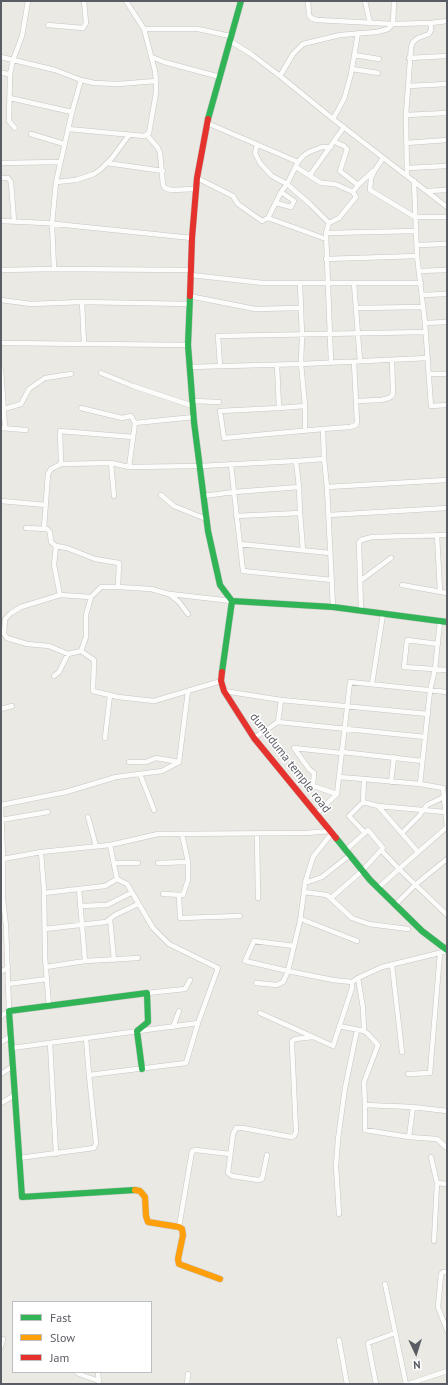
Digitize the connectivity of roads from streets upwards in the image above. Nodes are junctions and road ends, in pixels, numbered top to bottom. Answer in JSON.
{"nodes":[{"id":1,"x":28,"y":1,"type":"edge"},
{"id":2,"x":84,"y":1,"type":"edge"},
{"id":3,"x":126,"y":1,"type":"edge"},
{"id":4,"x":241,"y":1,"type":"edge"},
{"id":5,"x":302,"y":1,"type":"edge"},
{"id":6,"x":308,"y":1,"type":"edge"},
{"id":7,"x":366,"y":1,"type":"edge"},
{"id":8,"x":394,"y":1,"type":"edge"},
{"id":9,"x":308,"y":7,"type":"junction"},
{"id":10,"x":447,"y":21,"type":"edge"},
{"id":11,"x":370,"y":23,"type":"junction"},
{"id":12,"x":431,"y":23,"type":"junction"},
{"id":13,"x":48,"y":24,"type":"dead end"},
{"id":14,"x":393,"y":24,"type":"junction"},
{"id":15,"x":144,"y":30,"type":"junction"},
{"id":16,"x":358,"y":33,"type":"junction"},
{"id":17,"x":230,"y":38,"type":"junction"},
{"id":18,"x":354,"y":55,"type":"junction"},
{"id":19,"x":447,"y":56,"type":"edge"},
{"id":20,"x":1,"y":57,"type":"edge"},
{"id":21,"x":152,"y":57,"type":"junction"},
{"id":22,"x":409,"y":58,"type":"junction"},
{"id":23,"x":379,"y":59,"type":"dead end"},
{"id":24,"x":13,"y":60,"type":"junction"},
{"id":25,"x":352,"y":69,"type":"junction"},
{"id":26,"x":1,"y":73,"type":"edge"},
{"id":27,"x":378,"y":73,"type":"dead end"},
{"id":28,"x":10,"y":74,"type":"junction"},
{"id":29,"x":220,"y":76,"type":"junction"},
{"id":30,"x":280,"y":76,"type":"junction"},
{"id":31,"x":81,"y":80,"type":"junction"},
{"id":32,"x":156,"y":81,"type":"junction"},
{"id":33,"x":447,"y":84,"type":"edge"},
{"id":34,"x":408,"y":86,"type":"junction"},
{"id":35,"x":10,"y":98,"type":"junction"},
{"id":36,"x":72,"y":112,"type":"junction"},
{"id":37,"x":447,"y":113,"type":"edge"},
{"id":38,"x":406,"y":115,"type":"junction"},
{"id":39,"x":333,"y":119,"type":"junction"},
{"id":40,"x":207,"y":123,"type":"junction"},
{"id":41,"x":344,"y":127,"type":"junction"},
{"id":42,"x":15,"y":128,"type":"dead end"},
{"id":43,"x":68,"y":128,"type":"junction"},
{"id":44,"x":31,"y":134,"type":"dead end"},
{"id":45,"x":129,"y":135,"type":"junction"},
{"id":46,"x":147,"y":135,"type":"junction"},
{"id":47,"x":447,"y":140,"type":"edge"},
{"id":48,"x":335,"y":142,"type":"junction"},
{"id":49,"x":406,"y":143,"type":"junction"},
{"id":50,"x":64,"y":144,"type":"junction"},
{"id":51,"x":257,"y":145,"type":"junction"},
{"id":52,"x":331,"y":147,"type":"junction"},
{"id":53,"x":383,"y":158,"type":"junction"},
{"id":54,"x":60,"y":162,"type":"junction"},
{"id":55,"x":298,"y":162,"type":"junction"},
{"id":56,"x":1,"y":163,"type":"edge"},
{"id":57,"x":107,"y":163,"type":"junction"},
{"id":58,"x":447,"y":166,"type":"edge"},
{"id":59,"x":296,"y":167,"type":"junction"},
{"id":60,"x":407,"y":168,"type":"junction"},
{"id":61,"x":375,"y":170,"type":"junction"},
{"id":62,"x":163,"y":171,"type":"junction"},
{"id":63,"x":310,"y":175,"type":"junction"},
{"id":64,"x":407,"y":176,"type":"junction"},
{"id":65,"x":1,"y":178,"type":"edge"},
{"id":66,"x":197,"y":178,"type":"junction"},
{"id":67,"x":414,"y":181,"type":"junction"},
{"id":68,"x":56,"y":182,"type":"junction"},
{"id":69,"x":287,"y":184,"type":"junction"},
{"id":70,"x":358,"y":185,"type":"junction"},
{"id":71,"x":196,"y":190,"type":"junction"},
{"id":72,"x":447,"y":190,"type":"edge"},
{"id":73,"x":427,"y":191,"type":"junction"},
{"id":74,"x":281,"y":192,"type":"junction"},
{"id":75,"x":352,"y":192,"type":"junction"},
{"id":76,"x":276,"y":203,"type":"junction"},
{"id":77,"x":447,"y":207,"type":"edge"},
{"id":78,"x":415,"y":217,"type":"junction"},
{"id":79,"x":447,"y":217,"type":"edge"},
{"id":80,"x":268,"y":218,"type":"junction"},
{"id":81,"x":1,"y":221,"type":"edge"},
{"id":82,"x":14,"y":221,"type":"junction"},
{"id":83,"x":329,"y":223,"type":"junction"},
{"id":84,"x":52,"y":224,"type":"junction"},
{"id":85,"x":416,"y":231,"type":"junction"},
{"id":86,"x":326,"y":233,"type":"junction"},
{"id":87,"x":192,"y":238,"type":"junction"},
{"id":88,"x":326,"y":239,"type":"junction"},
{"id":89,"x":447,"y":244,"type":"edge"},
{"id":90,"x":417,"y":245,"type":"junction"},
{"id":91,"x":417,"y":256,"type":"junction"},
{"id":92,"x":326,"y":258,"type":"junction"},
{"id":93,"x":54,"y":269,"type":"junction"},
{"id":94,"x":1,"y":270,"type":"edge"},
{"id":95,"x":447,"y":270,"type":"edge"},
{"id":96,"x":419,"y":271,"type":"junction"},
{"id":97,"x":191,"y":273,"type":"junction"},
{"id":98,"x":300,"y":283,"type":"junction"},
{"id":99,"x":327,"y":283,"type":"junction"},
{"id":100,"x":354,"y":283,"type":"junction"},
{"id":101,"x":421,"y":283,"type":"junction"},
{"id":102,"x":447,"y":294,"type":"edge"},
{"id":103,"x":422,"y":295,"type":"junction"},
{"id":104,"x":190,"y":296,"type":"junction"},
{"id":105,"x":1,"y":300,"type":"edge"},
{"id":106,"x":82,"y":302,"type":"junction"},
{"id":107,"x":189,"y":304,"type":"junction"},
{"id":108,"x":423,"y":307,"type":"junction"},
{"id":109,"x":300,"y":308,"type":"junction"},
{"id":110,"x":356,"y":308,"type":"junction"},
{"id":111,"x":447,"y":322,"type":"edge"},
{"id":112,"x":425,"y":324,"type":"junction"},
{"id":113,"x":426,"y":332,"type":"junction"},
{"id":114,"x":358,"y":333,"type":"junction"},
{"id":115,"x":329,"y":334,"type":"junction"},
{"id":116,"x":302,"y":335,"type":"junction"},
{"id":117,"x":1,"y":342,"type":"edge"},
{"id":118,"x":84,"y":344,"type":"junction"},
{"id":119,"x":188,"y":345,"type":"junction"},
{"id":120,"x":428,"y":358,"type":"junction"},
{"id":121,"x":392,"y":360,"type":"junction"},
{"id":122,"x":360,"y":361,"type":"junction"},
{"id":123,"x":354,"y":362,"type":"junction"},
{"id":124,"x":331,"y":363,"type":"junction"},
{"id":125,"x":277,"y":364,"type":"junction"},
{"id":126,"x":301,"y":364,"type":"junction"},
{"id":127,"x":220,"y":366,"type":"junction"},
{"id":128,"x":189,"y":367,"type":"junction"},
{"id":129,"x":1,"y":369,"type":"edge"},
{"id":130,"x":101,"y":373,"type":"dead end"},
{"id":131,"x":71,"y":374,"type":"dead end"},
{"id":132,"x":428,"y":374,"type":"junction"},
{"id":133,"x":447,"y":374,"type":"edge"},
{"id":134,"x":2,"y":380,"type":"edge"},
{"id":135,"x":356,"y":401,"type":"junction"},
{"id":136,"x":219,"y":402,"type":"dead end"},
{"id":137,"x":192,"y":404,"type":"junction"},
{"id":138,"x":447,"y":404,"type":"edge"},
{"id":139,"x":305,"y":406,"type":"junction"},
{"id":140,"x":81,"y":408,"type":"dead end"},
{"id":141,"x":279,"y":408,"type":"junction"},
{"id":142,"x":4,"y":409,"type":"junction"},
{"id":143,"x":194,"y":417,"type":"junction"},
{"id":144,"x":135,"y":423,"type":"junction"},
{"id":145,"x":3,"y":428,"type":"edge"},
{"id":146,"x":323,"y":429,"type":"junction"},
{"id":147,"x":26,"y":430,"type":"dead end"},
{"id":148,"x":305,"y":431,"type":"junction"},
{"id":149,"x":133,"y":437,"type":"junction"},
{"id":150,"x":324,"y":459,"type":"junction"},
{"id":151,"x":296,"y":461,"type":"junction"},
{"id":152,"x":111,"y":463,"type":"junction"},
{"id":153,"x":61,"y":464,"type":"junction"},
{"id":154,"x":232,"y":464,"type":"junction"},
{"id":155,"x":200,"y":466,"type":"junction"},
{"id":156,"x":129,"y":467,"type":"junction"},
{"id":157,"x":447,"y":480,"type":"edge"},
{"id":158,"x":299,"y":487,"type":"junction"},
{"id":159,"x":327,"y":487,"type":"junction"},
{"id":160,"x":234,"y":492,"type":"junction"},
{"id":161,"x":161,"y":495,"type":"dead end"},
{"id":162,"x":114,"y":496,"type":"dead end"},
{"id":163,"x":203,"y":496,"type":"junction"},
{"id":164,"x":1,"y":501,"type":"edge"},
{"id":165,"x":46,"y":506,"type":"junction"},
{"id":166,"x":447,"y":508,"type":"edge"},
{"id":167,"x":300,"y":513,"type":"junction"},
{"id":168,"x":328,"y":515,"type":"junction"},
{"id":169,"x":236,"y":516,"type":"junction"},
{"id":170,"x":206,"y":519,"type":"junction"},
{"id":171,"x":26,"y":528,"type":"dead end"},
{"id":172,"x":44,"y":528,"type":"junction"},
{"id":173,"x":437,"y":535,"type":"junction"},
{"id":174,"x":447,"y":535,"type":"edge"},
{"id":175,"x":240,"y":544,"type":"junction"},
{"id":176,"x":56,"y":546,"type":"junction"},
{"id":177,"x":303,"y":550,"type":"junction"},
{"id":178,"x":330,"y":553,"type":"junction"},
{"id":179,"x":391,"y":558,"type":"dead end"},
{"id":180,"x":332,"y":580,"type":"junction"},
{"id":181,"x":360,"y":581,"type":"junction"},
{"id":182,"x":402,"y":585,"type":"dead end"},
{"id":183,"x":118,"y":587,"type":"junction"},
{"id":184,"x":440,"y":592,"type":"junction"},
{"id":185,"x":447,"y":593,"type":"edge"},
{"id":186,"x":169,"y":594,"type":"junction"},
{"id":187,"x":60,"y":595,"type":"junction"},
{"id":188,"x":91,"y":597,"type":"junction"},
{"id":189,"x":232,"y":601,"type":"junction"},
{"id":190,"x":333,"y":607,"type":"junction"},
{"id":191,"x":361,"y":611,"type":"junction"},
{"id":192,"x":188,"y":614,"type":"dead end"},
{"id":193,"x":383,"y":614,"type":"junction"},
{"id":194,"x":440,"y":621,"type":"junction"},
{"id":195,"x":447,"y":622,"type":"edge"},
{"id":196,"x":2,"y":635,"type":"edge"},
{"id":197,"x":438,"y":644,"type":"junction"},
{"id":198,"x":81,"y":651,"type":"junction"},
{"id":199,"x":68,"y":654,"type":"junction"},
{"id":200,"x":435,"y":669,"type":"junction"},
{"id":201,"x":447,"y":670,"type":"edge"},
{"id":202,"x":54,"y":676,"type":"dead end"},
{"id":203,"x":220,"y":681,"type":"junction"},
{"id":204,"x":372,"y":684,"type":"junction"},
{"id":205,"x":188,"y":691,"type":"junction"},
{"id":206,"x":224,"y":691,"type":"junction"},
{"id":207,"x":430,"y":691,"type":"junction"},
{"id":208,"x":447,"y":692,"type":"edge"},
{"id":209,"x":110,"y":695,"type":"junction"},
{"id":210,"x":280,"y":700,"type":"junction"},
{"id":211,"x":12,"y":706,"type":"dead end"},
{"id":212,"x":347,"y":706,"type":"junction"},
{"id":213,"x":1,"y":709,"type":"edge"},
{"id":214,"x":428,"y":714,"type":"junction"},
{"id":215,"x":278,"y":722,"type":"junction"},
{"id":216,"x":344,"y":729,"type":"junction"},
{"id":217,"x":425,"y":737,"type":"junction"},
{"id":218,"x":105,"y":738,"type":"dead end"},
{"id":219,"x":254,"y":738,"type":"junction"},
{"id":220,"x":342,"y":752,"type":"junction"},
{"id":221,"x":394,"y":758,"type":"junction"},
{"id":222,"x":422,"y":761,"type":"junction"},
{"id":223,"x":129,"y":762,"type":"dead end"},
{"id":224,"x":179,"y":762,"type":"junction"},
{"id":225,"x":140,"y":774,"type":"junction"},
{"id":226,"x":339,"y":777,"type":"junction"},
{"id":227,"x":364,"y":779,"type":"junction"},
{"id":228,"x":391,"y":782,"type":"junction"},
{"id":229,"x":420,"y":784,"type":"junction"},
{"id":230,"x":337,"y":794,"type":"junction"},
{"id":231,"x":444,"y":798,"type":"junction"},
{"id":232,"x":363,"y":802,"type":"junction"},
{"id":233,"x":378,"y":806,"type":"junction"},
{"id":234,"x":154,"y":810,"type":"dead end"},
{"id":235,"x":423,"y":810,"type":"junction"},
{"id":236,"x":48,"y":812,"type":"dead end"},
{"id":237,"x":446,"y":812,"type":"junction"},
{"id":238,"x":316,"y":814,"type":"junction"},
{"id":239,"x":88,"y":817,"type":"dead end"},
{"id":240,"x":1,"y":820,"type":"edge"},
{"id":241,"x":331,"y":832,"type":"junction"},
{"id":242,"x":402,"y":832,"type":"junction"},
{"id":243,"x":365,"y":833,"type":"junction"},
{"id":244,"x":182,"y":834,"type":"junction"},
{"id":245,"x":257,"y":834,"type":"junction"},
{"id":246,"x":110,"y":845,"type":"junction"},
{"id":247,"x":96,"y":846,"type":"junction"},
{"id":248,"x":381,"y":850,"type":"junction"},
{"id":249,"x":41,"y":852,"type":"junction"},
{"id":250,"x":418,"y":852,"type":"junction"},
{"id":251,"x":348,"y":853,"type":"junction"},
{"id":252,"x":4,"y":859,"type":"junction"},
{"id":253,"x":447,"y":859,"type":"edge"},
{"id":254,"x":188,"y":862,"type":"junction"},
{"id":255,"x":114,"y":863,"type":"junction"},
{"id":256,"x":138,"y":863,"type":"dead end"},
{"id":257,"x":158,"y":863,"type":"dead end"},
{"id":258,"x":399,"y":869,"type":"junction"},
{"id":259,"x":362,"y":871,"type":"junction"},
{"id":260,"x":118,"y":879,"type":"junction"},
{"id":261,"x":305,"y":883,"type":"junction"},
{"id":262,"x":415,"y":885,"type":"junction"},
{"id":263,"x":378,"y":888,"type":"junction"},
{"id":264,"x":79,"y":889,"type":"junction"},
{"id":265,"x":304,"y":892,"type":"junction"},
{"id":266,"x":44,"y":893,"type":"junction"},
{"id":267,"x":131,"y":893,"type":"junction"},
{"id":268,"x":163,"y":894,"type":"dead end"},
{"id":269,"x":180,"y":895,"type":"junction"},
{"id":270,"x":2,"y":898,"type":"edge"},
{"id":271,"x":258,"y":898,"type":"dead end"},
{"id":272,"x":331,"y":898,"type":"junction"},
{"id":273,"x":138,"y":904,"type":"junction"},
{"id":274,"x":395,"y":905,"type":"junction"},
{"id":275,"x":80,"y":906,"type":"junction"},
{"id":276,"x":447,"y":914,"type":"edge"},
{"id":277,"x":240,"y":916,"type":"dead end"},
{"id":278,"x":301,"y":918,"type":"junction"},
{"id":279,"x":110,"y":919,"type":"junction"},
{"id":280,"x":6,"y":926,"type":"junction"},
{"id":281,"x":82,"y":926,"type":"junction"},
{"id":282,"x":1,"y":929,"type":"edge"},
{"id":283,"x":45,"y":929,"type":"junction"},
{"id":284,"x":408,"y":929,"type":"dead end"},
{"id":285,"x":357,"y":941,"type":"dead end"},
{"id":286,"x":294,"y":946,"type":"junction"},
{"id":287,"x":447,"y":950,"type":"edge"},
{"id":288,"x":440,"y":953,"type":"junction"},
{"id":289,"x":138,"y":958,"type":"dead end"},
{"id":290,"x":114,"y":960,"type":"junction"},
{"id":291,"x":85,"y":962,"type":"junction"},
{"id":292,"x":392,"y":965,"type":"junction"},
{"id":293,"x":46,"y":967,"type":"junction"},
{"id":294,"x":8,"y":968,"type":"junction"},
{"id":295,"x":288,"y":971,"type":"junction"},
{"id":296,"x":1,"y":972,"type":"edge"},
{"id":297,"x":358,"y":978,"type":"junction"},
{"id":298,"x":47,"y":979,"type":"junction"},
{"id":299,"x":190,"y":980,"type":"dead end"},
{"id":300,"x":256,"y":982,"type":"dead end"},
{"id":301,"x":352,"y":982,"type":"junction"},
{"id":302,"x":8,"y":984,"type":"junction"},
{"id":303,"x":147,"y":993,"type":"junction"},
{"id":304,"x":49,"y":1006,"type":"junction"},
{"id":305,"x":9,"y":1011,"type":"junction"},
{"id":306,"x":179,"y":1011,"type":"dead end"},
{"id":307,"x":260,"y":1013,"type":"dead end"},
{"id":308,"x":1,"y":1016,"type":"edge"},
{"id":309,"x":198,"y":1023,"type":"junction"},
{"id":310,"x":339,"y":1026,"type":"junction"},
{"id":311,"x":173,"y":1027,"type":"junction"},
{"id":312,"x":357,"y":1030,"type":"junction"},
{"id":313,"x":137,"y":1031,"type":"junction"},
{"id":314,"x":364,"y":1031,"type":"junction"},
{"id":315,"x":11,"y":1036,"type":"junction"},
{"id":316,"x":314,"y":1037,"type":"junction"},
{"id":317,"x":86,"y":1038,"type":"junction"},
{"id":318,"x":1,"y":1042,"type":"edge"},
{"id":319,"x":50,"y":1043,"type":"junction"},
{"id":320,"x":12,"y":1048,"type":"junction"},
{"id":321,"x":402,"y":1052,"type":"dead end"},
{"id":322,"x":13,"y":1066,"type":"junction"},
{"id":323,"x":142,"y":1069,"type":"junction"},
{"id":324,"x":1,"y":1074,"type":"edge"},
{"id":325,"x":408,"y":1074,"type":"dead end"},
{"id":326,"x":89,"y":1075,"type":"junction"},
{"id":327,"x":15,"y":1095,"type":"junction"},
{"id":328,"x":1,"y":1103,"type":"edge"},
{"id":329,"x":365,"y":1105,"type":"junction"},
{"id":330,"x":413,"y":1108,"type":"junction"},
{"id":331,"x":447,"y":1111,"type":"edge"},
{"id":332,"x":409,"y":1137,"type":"junction"},
{"id":333,"x":447,"y":1148,"type":"edge"},
{"id":334,"x":56,"y":1154,"type":"junction"},
{"id":335,"x":230,"y":1154,"type":"junction"},
{"id":336,"x":267,"y":1155,"type":"dead end"},
{"id":337,"x":431,"y":1157,"type":"dead end"},
{"id":338,"x":20,"y":1158,"type":"junction"},
{"id":339,"x":437,"y":1183,"type":"junction"},
{"id":340,"x":447,"y":1184,"type":"edge"},
{"id":341,"x":339,"y":1214,"type":"dead end"},
{"id":342,"x":179,"y":1227,"type":"junction"},
{"id":343,"x":434,"y":1241,"type":"dead end"},
{"id":344,"x":447,"y":1272,"type":"edge"},
{"id":345,"x":220,"y":1279,"type":"dead end"},
{"id":346,"x":385,"y":1284,"type":"dead end"},
{"id":347,"x":447,"y":1330,"type":"edge"},
{"id":348,"x":395,"y":1333,"type":"junction"},
{"id":349,"x":3,"y":1339,"type":"dead end"},
{"id":350,"x":339,"y":1340,"type":"dead end"},
{"id":351,"x":1,"y":1347,"type":"edge"},
{"id":352,"x":447,"y":1371,"type":"edge"},
{"id":353,"x":78,"y":1373,"type":"edge"},
{"id":354,"x":188,"y":1374,"type":"dead end"},
{"id":355,"x":99,"y":1382,"type":"edge"},
{"id":356,"x":187,"y":1384,"type":"edge"},
{"id":357,"x":347,"y":1384,"type":"edge"},
{"id":358,"x":376,"y":1384,"type":"edge"},
{"id":359,"x":408,"y":1384,"type":"edge"}],
"edges":[{"from":1,"to":24,"type":"street"},
{"from":2,"to":13,"type":"street"},
{"from":3,"to":15,"type":"street"},
{"from":4,"to":17,"type":"street"},
{"from":5,"to":9,"type":"street"},
{"from":6,"to":9,"type":"street"},
{"from":7,"to":11,"type":"street"},
{"from":8,"to":14,"type":"street"},
{"from":9,"to":11,"type":"street"},
{"from":10,"to":12,"type":"street"},
{"from":11,"to":14,"type":"street"},
{"from":12,"to":14,"type":"street"},
{"from":12,"to":22,"type":"street"},
{"from":14,"to":16,"type":"street"},
{"from":15,"to":17,"type":"street"},
{"from":15,"to":21,"type":"street"},
{"from":16,"to":18,"type":"street"},
{"from":16,"to":30,"type":"street"},
{"from":17,"to":29,"type":"street"},
{"from":17,"to":30,"type":"street"},
{"from":18,"to":23,"type":"street"},
{"from":18,"to":25,"type":"street"},
{"from":19,"to":22,"type":"street"},
{"from":20,"to":24,"type":"street"},
{"from":21,"to":29,"type":"street"},
{"from":21,"to":32,"type":"street"},
{"from":22,"to":34,"type":"street"},
{"from":24,"to":28,"type":"street"},
{"from":24,"to":31,"type":"street"},
{"from":25,"to":27,"type":"street"},
{"from":25,"to":39,"type":"street"},
{"from":26,"to":28,"type":"street"},
{"from":28,"to":35,"type":"street"},
{"from":29,"to":40,"type":"street"},
{"from":30,"to":39,"type":"street"},
{"from":31,"to":32,"type":"street"},
{"from":31,"to":36,"type":"street"},
{"from":32,"to":46,"type":"street"},
{"from":33,"to":34,"type":"street"},
{"from":34,"to":38,"type":"street"},
{"from":35,"to":36,"type":"street"},
{"from":35,"to":42,"type":"street"},
{"from":36,"to":43,"type":"street"},
{"from":37,"to":38,"type":"street"},
{"from":38,"to":49,"type":"street"},
{"from":39,"to":41,"type":"street"},
{"from":40,"to":51,"type":"street"},
{"from":40,"to":66,"type":"street"},
{"from":41,"to":48,"type":"street"},
{"from":41,"to":53,"type":"street"},
{"from":43,"to":45,"type":"street"},
{"from":43,"to":50,"type":"street"},
{"from":44,"to":50,"type":"street"},
{"from":45,"to":46,"type":"street"},
{"from":45,"to":57,"type":"street"},
{"from":46,"to":62,"type":"street"},
{"from":47,"to":49,"type":"street"},
{"from":48,"to":52,"type":"street"},
{"from":48,"to":70,"type":"street"},
{"from":49,"to":60,"type":"street"},
{"from":50,"to":54,"type":"street"},
{"from":51,"to":55,"type":"street"},
{"from":51,"to":69,"type":"street"},
{"from":52,"to":55,"type":"street"},
{"from":52,"to":63,"type":"street"},
{"from":53,"to":61,"type":"street"},
{"from":53,"to":64,"type":"street"},
{"from":54,"to":56,"type":"street"},
{"from":54,"to":68,"type":"street"},
{"from":55,"to":59,"type":"street"},
{"from":57,"to":62,"type":"street"},
{"from":57,"to":68,"type":"street"},
{"from":58,"to":60,"type":"street"},
{"from":59,"to":63,"type":"street"},
{"from":59,"to":69,"type":"street"},
{"from":60,"to":64,"type":"street"},
{"from":61,"to":70,"type":"street"},
{"from":61,"to":78,"type":"street"},
{"from":62,"to":71,"type":"street"},
{"from":63,"to":75,"type":"street"},
{"from":64,"to":67,"type":"street"},
{"from":65,"to":82,"type":"street"},
{"from":66,"to":71,"type":"street"},
{"from":66,"to":80,"type":"street"},
{"from":67,"to":73,"type":"street"},
{"from":67,"to":78,"type":"street"},
{"from":68,"to":84,"type":"street"},
{"from":69,"to":74,"type":"street"},
{"from":69,"to":83,"type":"street"},
{"from":70,"to":75,"type":"street"},
{"from":71,"to":87,"type":"street"},
{"from":72,"to":73,"type":"street"},
{"from":73,"to":77,"type":"street"},
{"from":74,"to":76,"type":"street"},
{"from":74,"to":76,"type":"street"},
{"from":75,"to":83,"type":"street"},
{"from":76,"to":80,"type":"street"},
{"from":78,"to":79,"type":"street"},
{"from":78,"to":85,"type":"street"},
{"from":80,"to":88,"type":"street"},
{"from":81,"to":82,"type":"street"},
{"from":82,"to":84,"type":"street"},
{"from":83,"to":86,"type":"street"},
{"from":84,"to":87,"type":"street"},
{"from":84,"to":93,"type":"street"},
{"from":85,"to":86,"type":"street"},
{"from":85,"to":90,"type":"street"},
{"from":86,"to":88,"type":"street"},
{"from":87,"to":97,"type":"street"},
{"from":88,"to":92,"type":"street"},
{"from":89,"to":90,"type":"street"},
{"from":90,"to":91,"type":"street"},
{"from":91,"to":92,"type":"street"},
{"from":91,"to":96,"type":"street"},
{"from":92,"to":99,"type":"street"},
{"from":93,"to":94,"type":"street"},
{"from":93,"to":97,"type":"street"},
{"from":95,"to":96,"type":"street"},
{"from":96,"to":101,"type":"street"},
{"from":97,"to":98,"type":"street"},
{"from":97,"to":104,"type":"street"},
{"from":98,"to":99,"type":"street"},
{"from":98,"to":109,"type":"street"},
{"from":99,"to":100,"type":"street"},
{"from":99,"to":115,"type":"street"},
{"from":100,"to":101,"type":"street"},
{"from":100,"to":110,"type":"street"},
{"from":101,"to":103,"type":"street"},
{"from":102,"to":103,"type":"street"},
{"from":103,"to":108,"type":"street"},
{"from":104,"to":107,"type":"street"},
{"from":104,"to":109,"type":"street"},
{"from":105,"to":106,"type":"street"},
{"from":106,"to":107,"type":"street"},
{"from":106,"to":118,"type":"street"},
{"from":107,"to":119,"type":"street"},
{"from":108,"to":110,"type":"street"},
{"from":108,"to":112,"type":"street"},
{"from":109,"to":116,"type":"street"},
{"from":110,"to":114,"type":"street"},
{"from":111,"to":112,"type":"street"},
{"from":112,"to":113,"type":"street"},
{"from":113,"to":114,"type":"street"},
{"from":113,"to":120,"type":"street"},
{"from":114,"to":115,"type":"street"},
{"from":114,"to":122,"type":"street"},
{"from":115,"to":116,"type":"street"},
{"from":115,"to":124,"type":"street"},
{"from":116,"to":126,"type":"street"},
{"from":116,"to":127,"type":"street"},
{"from":117,"to":118,"type":"street"},
{"from":118,"to":119,"type":"street"},
{"from":119,"to":128,"type":"street"},
{"from":120,"to":121,"type":"street"},
{"from":120,"to":132,"type":"street"},
{"from":121,"to":122,"type":"street"},
{"from":121,"to":135,"type":"street"},
{"from":122,"to":123,"type":"street"},
{"from":123,"to":124,"type":"street"},
{"from":123,"to":135,"type":"street"},
{"from":124,"to":126,"type":"street"},
{"from":125,"to":126,"type":"street"},
{"from":125,"to":127,"type":"street"},
{"from":125,"to":141,"type":"street"},
{"from":126,"to":139,"type":"street"},
{"from":127,"to":128,"type":"street"},
{"from":128,"to":137,"type":"street"},
{"from":129,"to":134,"type":"street"},
{"from":130,"to":137,"type":"street"},
{"from":131,"to":142,"type":"street"},
{"from":132,"to":133,"type":"street"},
{"from":132,"to":138,"type":"street"},
{"from":134,"to":142,"type":"street"},
{"from":135,"to":146,"type":"street"},
{"from":136,"to":137,"type":"street"},
{"from":137,"to":143,"type":"street"},
{"from":139,"to":141,"type":"street"},
{"from":139,"to":148,"type":"street"},
{"from":140,"to":144,"type":"street"},
{"from":141,"to":148,"type":"street"},
{"from":142,"to":145,"type":"street"},
{"from":143,"to":144,"type":"street"},
{"from":143,"to":155,"type":"street"},
{"from":144,"to":149,"type":"street"},
{"from":145,"to":147,"type":"street"},
{"from":146,"to":148,"type":"street"},
{"from":146,"to":150,"type":"street"},
{"from":149,"to":153,"type":"street"},
{"from":149,"to":156,"type":"street"},
{"from":150,"to":151,"type":"street"},
{"from":150,"to":159,"type":"street"},
{"from":151,"to":154,"type":"street"},
{"from":151,"to":158,"type":"street"},
{"from":152,"to":153,"type":"street"},
{"from":152,"to":156,"type":"street"},
{"from":152,"to":162,"type":"street"},
{"from":153,"to":165,"type":"street"},
{"from":154,"to":155,"type":"street"},
{"from":154,"to":160,"type":"street"},
{"from":155,"to":156,"type":"street"},
{"from":155,"to":163,"type":"street"},
{"from":157,"to":159,"type":"street"},
{"from":158,"to":160,"type":"street"},
{"from":158,"to":167,"type":"street"},
{"from":159,"to":168,"type":"street"},
{"from":160,"to":163,"type":"street"},
{"from":160,"to":169,"type":"street"},
{"from":161,"to":170,"type":"street"},
{"from":163,"to":170,"type":"street"},
{"from":164,"to":165,"type":"street"},
{"from":165,"to":172,"type":"street"},
{"from":166,"to":168,"type":"street"},
{"from":167,"to":169,"type":"street"},
{"from":167,"to":177,"type":"street"},
{"from":168,"to":178,"type":"street"},
{"from":169,"to":175,"type":"street"},
{"from":170,"to":189,"type":"street"},
{"from":171,"to":172,"type":"street"},
{"from":172,"to":176,"type":"street"},
{"from":173,"to":174,"type":"street"},
{"from":173,"to":181,"type":"street"},
{"from":173,"to":184,"type":"street"},
{"from":175,"to":177,"type":"street"},
{"from":175,"to":180,"type":"street"},
{"from":176,"to":183,"type":"street"},
{"from":176,"to":187,"type":"street"},
{"from":177,"to":178,"type":"street"},
{"from":178,"to":180,"type":"street"},
{"from":179,"to":181,"type":"street"},
{"from":180,"to":190,"type":"street"},
{"from":181,"to":191,"type":"street"},
{"from":182,"to":184,"type":"street"},
{"from":183,"to":186,"type":"street"},
{"from":183,"to":188,"type":"street"},
{"from":184,"to":185,"type":"street"},
{"from":186,"to":189,"type":"street"},
{"from":186,"to":192,"type":"street"},
{"from":187,"to":188,"type":"street"},
{"from":187,"to":196,"type":"street"},
{"from":188,"to":198,"type":"street"},
{"from":189,"to":190,"type":"street"},
{"from":189,"to":203,"type":"street"},
{"from":190,"to":191,"type":"street"},
{"from":191,"to":193,"type":"street"},
{"from":193,"to":194,"type":"street"},
{"from":193,"to":204,"type":"street"},
{"from":194,"to":195,"type":"street"},
{"from":194,"to":197,"type":"street"},
{"from":196,"to":199,"type":"street"},
{"from":197,"to":200,"type":"street"},
{"from":197,"to":200,"type":"street"},
{"from":198,"to":199,"type":"street"},
{"from":198,"to":209,"type":"street"},
{"from":199,"to":202,"type":"street"},
{"from":200,"to":201,"type":"street"},
{"from":200,"to":207,"type":"street"},
{"from":203,"to":205,"type":"street"},
{"from":203,"to":206,"type":"street","name":"dumuduma temple road"},
{"from":204,"to":207,"type":"street"},
{"from":204,"to":212,"type":"street"},
{"from":205,"to":209,"type":"street"},
{"from":205,"to":224,"type":"street"},
{"from":206,"to":210,"type":"street"},
{"from":206,"to":219,"type":"street","name":"dumuduma temple road"},
{"from":207,"to":208,"type":"street"},
{"from":207,"to":214,"type":"street"},
{"from":209,"to":218,"type":"street"},
{"from":210,"to":212,"type":"street"},
{"from":210,"to":215,"type":"street"},
{"from":211,"to":213,"type":"street"},
{"from":212,"to":214,"type":"street"},
{"from":212,"to":216,"type":"street"},
{"from":214,"to":217,"type":"street"},
{"from":215,"to":216,"type":"street"},
{"from":215,"to":219,"type":"street"},
{"from":216,"to":217,"type":"street"},
{"from":216,"to":220,"type":"street"},
{"from":217,"to":222,"type":"street"},
{"from":219,"to":238,"type":"street","name":"dumuduma temple road"},
{"from":220,"to":221,"type":"street"},
{"from":220,"to":226,"type":"street"},
{"from":220,"to":230,"type":"street"},
{"from":221,"to":222,"type":"street"},
{"from":221,"to":228,"type":"street"},
{"from":222,"to":229,"type":"street"},
{"from":223,"to":224,"type":"street"},
{"from":224,"to":225,"type":"street"},
{"from":225,"to":234,"type":"street"},
{"from":225,"to":240,"type":"street"},
{"from":226,"to":227,"type":"street"},
{"from":226,"to":230,"type":"street"},
{"from":227,"to":228,"type":"street"},
{"from":227,"to":232,"type":"street"},
{"from":228,"to":229,"type":"street"},
{"from":229,"to":231,"type":"street"},
{"from":230,"to":238,"type":"street"},
{"from":231,"to":235,"type":"street"},
{"from":231,"to":237,"type":"street"},
{"from":232,"to":233,"type":"street"},
{"from":232,"to":243,"type":"street"},
{"from":233,"to":235,"type":"street"},
{"from":233,"to":242,"type":"street"},
{"from":235,"to":237,"type":"street"},
{"from":235,"to":242,"type":"street"},
{"from":236,"to":240,"type":"street"},
{"from":237,"to":250,"type":"street"},
{"from":238,"to":241,"type":"street","name":"dumuduma temple road"},
{"from":239,"to":247,"type":"street"},
{"from":240,"to":252,"type":"street"},
{"from":241,"to":245,"type":"street"},
{"from":241,"to":251,"type":"street","name":"dumuduma temple road"},
{"from":241,"to":261,"type":"street"},
{"from":242,"to":250,"type":"street"},
{"from":243,"to":248,"type":"street"},
{"from":243,"to":251,"type":"street"},
{"from":244,"to":245,"type":"street"},
{"from":244,"to":246,"type":"street"},
{"from":244,"to":254,"type":"street"},
{"from":245,"to":271,"type":"street"},
{"from":246,"to":247,"type":"street"},
{"from":246,"to":255,"type":"street"},
{"from":247,"to":249,"type":"street"},
{"from":248,"to":258,"type":"street"},
{"from":248,"to":259,"type":"street"},
{"from":249,"to":252,"type":"street"},
{"from":249,"to":266,"type":"street"},
{"from":250,"to":258,"type":"street"},
{"from":251,"to":259,"type":"street","name":"dumuduma temple road"},
{"from":251,"to":261,"type":"street"},
{"from":252,"to":270,"type":"street"},
{"from":253,"to":262,"type":"street"},
{"from":254,"to":257,"type":"street"},
{"from":254,"to":269,"type":"street"},
{"from":255,"to":256,"type":"street"},
{"from":255,"to":260,"type":"street"},
{"from":258,"to":262,"type":"street"},
{"from":258,"to":263,"type":"street"},
{"from":259,"to":263,"type":"street","name":"dumuduma temple road"},
{"from":259,"to":272,"type":"street"},
{"from":260,"to":264,"type":"street"},
{"from":260,"to":267,"type":"street"},
{"from":261,"to":265,"type":"street"},
{"from":262,"to":274,"type":"street"},
{"from":262,"to":276,"type":"street"},
{"from":263,"to":274,"type":"street","name":"dumuduma temple road"},
{"from":264,"to":266,"type":"street"},
{"from":264,"to":275,"type":"street"},
{"from":265,"to":272,"type":"street"},
{"from":265,"to":278,"type":"street"},
{"from":266,"to":283,"type":"street"},
{"from":267,"to":273,"type":"street"},
{"from":267,"to":275,"type":"street"},
{"from":268,"to":269,"type":"street"},
{"from":269,"to":277,"type":"street"},
{"from":270,"to":280,"type":"street"},
{"from":272,"to":284,"type":"street"},
{"from":273,"to":279,"type":"street"},
{"from":273,"to":309,"type":"street"},
{"from":274,"to":287,"type":"street","name":"dumuduma temple road"},
{"from":275,"to":281,"type":"street"},
{"from":278,"to":285,"type":"street"},
{"from":278,"to":286,"type":"street"},
{"from":279,"to":281,"type":"street"},
{"from":279,"to":290,"type":"street"},
{"from":280,"to":282,"type":"street"},
{"from":280,"to":294,"type":"street"},
{"from":281,"to":283,"type":"street"},
{"from":281,"to":291,"type":"street"},
{"from":283,"to":293,"type":"street"},
{"from":286,"to":295,"type":"street"},
{"from":286,"to":295,"type":"street"},
{"from":287,"to":288,"type":"street"},
{"from":288,"to":292,"type":"street"},
{"from":288,"to":325,"type":"street"},
{"from":289,"to":290,"type":"street"},
{"from":290,"to":291,"type":"street"},
{"from":291,"to":293,"type":"street"},
{"from":292,"to":297,"type":"street"},
{"from":292,"to":321,"type":"street"},
{"from":293,"to":298,"type":"street"},
{"from":294,"to":296,"type":"street"},
{"from":294,"to":302,"type":"street"},
{"from":295,"to":300,"type":"street"},
{"from":295,"to":301,"type":"street"},
{"from":297,"to":301,"type":"street"},
{"from":297,"to":314,"type":"street"},
{"from":298,"to":302,"type":"street"},
{"from":298,"to":304,"type":"street"},
{"from":299,"to":303,"type":"street"},
{"from":301,"to":310,"type":"street"},
{"from":302,"to":305,"type":"street"},
{"from":303,"to":304,"type":"street"},
{"from":303,"to":313,"type":"street"},
{"from":304,"to":305,"type":"street"},
{"from":305,"to":308,"type":"street"},
{"from":305,"to":315,"type":"street"},
{"from":306,"to":311,"type":"street"},
{"from":307,"to":316,"type":"street"},
{"from":309,"to":311,"type":"street"},
{"from":309,"to":323,"type":"street"},
{"from":310,"to":312,"type":"street"},
{"from":310,"to":316,"type":"street"},
{"from":311,"to":313,"type":"street"},
{"from":312,"to":314,"type":"street"},
{"from":312,"to":341,"type":"street"},
{"from":313,"to":317,"type":"street"},
{"from":313,"to":323,"type":"street"},
{"from":314,"to":329,"type":"street"},
{"from":315,"to":318,"type":"street"},
{"from":315,"to":320,"type":"street"},
{"from":316,"to":335,"type":"street"},
{"from":317,"to":319,"type":"street"},
{"from":317,"to":326,"type":"street"},
{"from":319,"to":320,"type":"street"},
{"from":319,"to":334,"type":"street"},
{"from":320,"to":322,"type":"street"},
{"from":322,"to":324,"type":"street"},
{"from":322,"to":327,"type":"street"},
{"from":323,"to":326,"type":"street"},
{"from":326,"to":334,"type":"street"},
{"from":327,"to":328,"type":"street"},
{"from":327,"to":338,"type":"street"},
{"from":329,"to":330,"type":"street"},
{"from":329,"to":332,"type":"street"},
{"from":330,"to":331,"type":"street"},
{"from":330,"to":332,"type":"street"},
{"from":332,"to":333,"type":"street"},
{"from":334,"to":338,"type":"street"},
{"from":335,"to":336,"type":"street"},
{"from":335,"to":342,"type":"street"},
{"from":337,"to":339,"type":"street"},
{"from":338,"to":342,"type":"street"},
{"from":339,"to":340,"type":"street"},
{"from":339,"to":343,"type":"street"},
{"from":342,"to":345,"type":"street"},
{"from":344,"to":347,"type":"street"},
{"from":346,"to":348,"type":"street"},
{"from":348,"to":358,"type":"street"},
{"from":348,"to":359,"type":"street"},
{"from":349,"to":351,"type":"street"},
{"from":350,"to":357,"type":"street"},
{"from":352,"to":359,"type":"street"},
{"from":353,"to":355,"type":"street"},
{"from":354,"to":356,"type":"street"}]}
